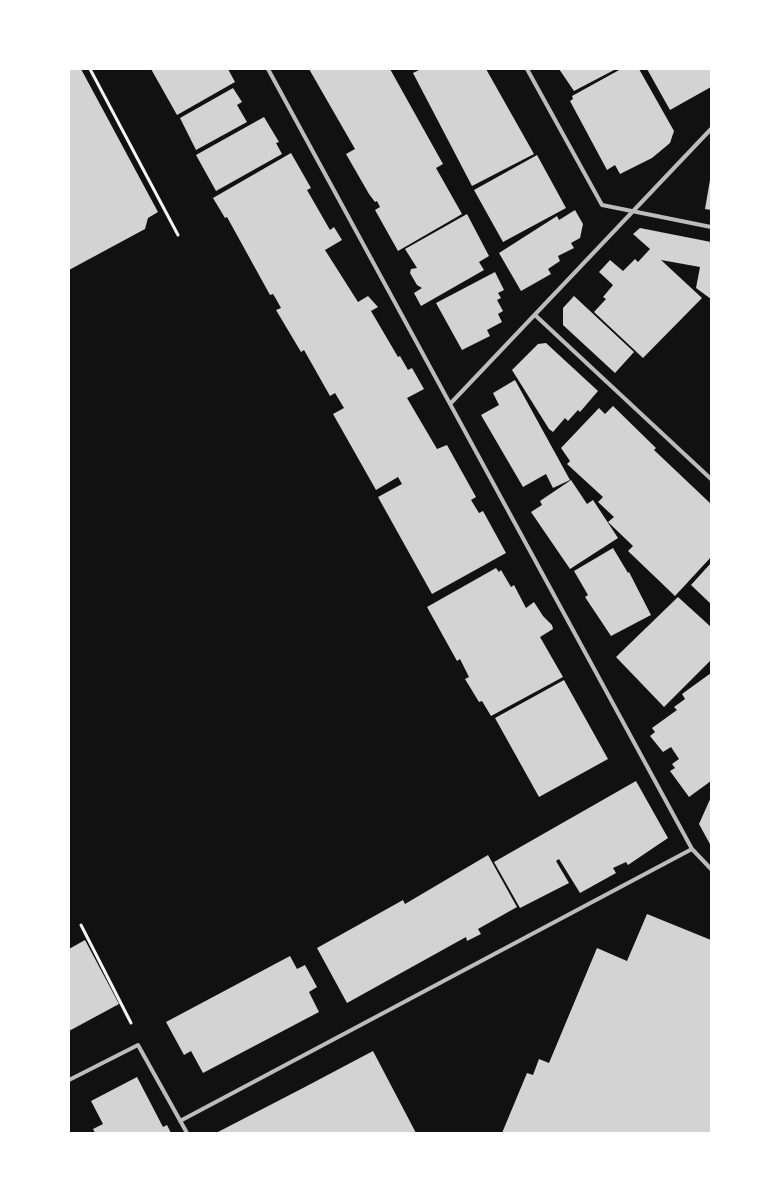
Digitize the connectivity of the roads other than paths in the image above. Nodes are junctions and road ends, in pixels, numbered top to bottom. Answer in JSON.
{"nodes":[{"id":1,"x":268,"y":69,"type":"edge"},
{"id":2,"x":527,"y":69,"type":"edge"},
{"id":3,"x":711,"y":129,"type":"edge"},
{"id":4,"x":632,"y":211,"type":"junction"},
{"id":5,"x":711,"y":227,"type":"edge"},
{"id":6,"x":534,"y":316,"type":"junction"},
{"id":7,"x":450,"y":404,"type":"junction"},
{"id":8,"x":711,"y":479,"type":"edge"},
{"id":9,"x":692,"y":849,"type":"junction"},
{"id":10,"x":711,"y":869,"type":"edge"},
{"id":11,"x":69,"y":1080,"type":"edge"},
{"id":12,"x":180,"y":1121,"type":"junction"},
{"id":13,"x":187,"y":1133,"type":"edge"}],
"edges":[{"from":1,"to":7,"type":"lane"},
{"from":2,"to":4,"type":"lane"},
{"from":3,"to":4,"type":"lane"},
{"from":4,"to":5,"type":"lane"},
{"from":4,"to":6,"type":"lane"},
{"from":6,"to":7,"type":"lane"},
{"from":6,"to":8,"type":"lane"},
{"from":7,"to":9,"type":"lane"},
{"from":9,"to":10,"type":"lane"},
{"from":9,"to":12,"type":"lane"},
{"from":11,"to":12,"type":"lane"},
{"from":12,"to":13,"type":"lane"}]}
